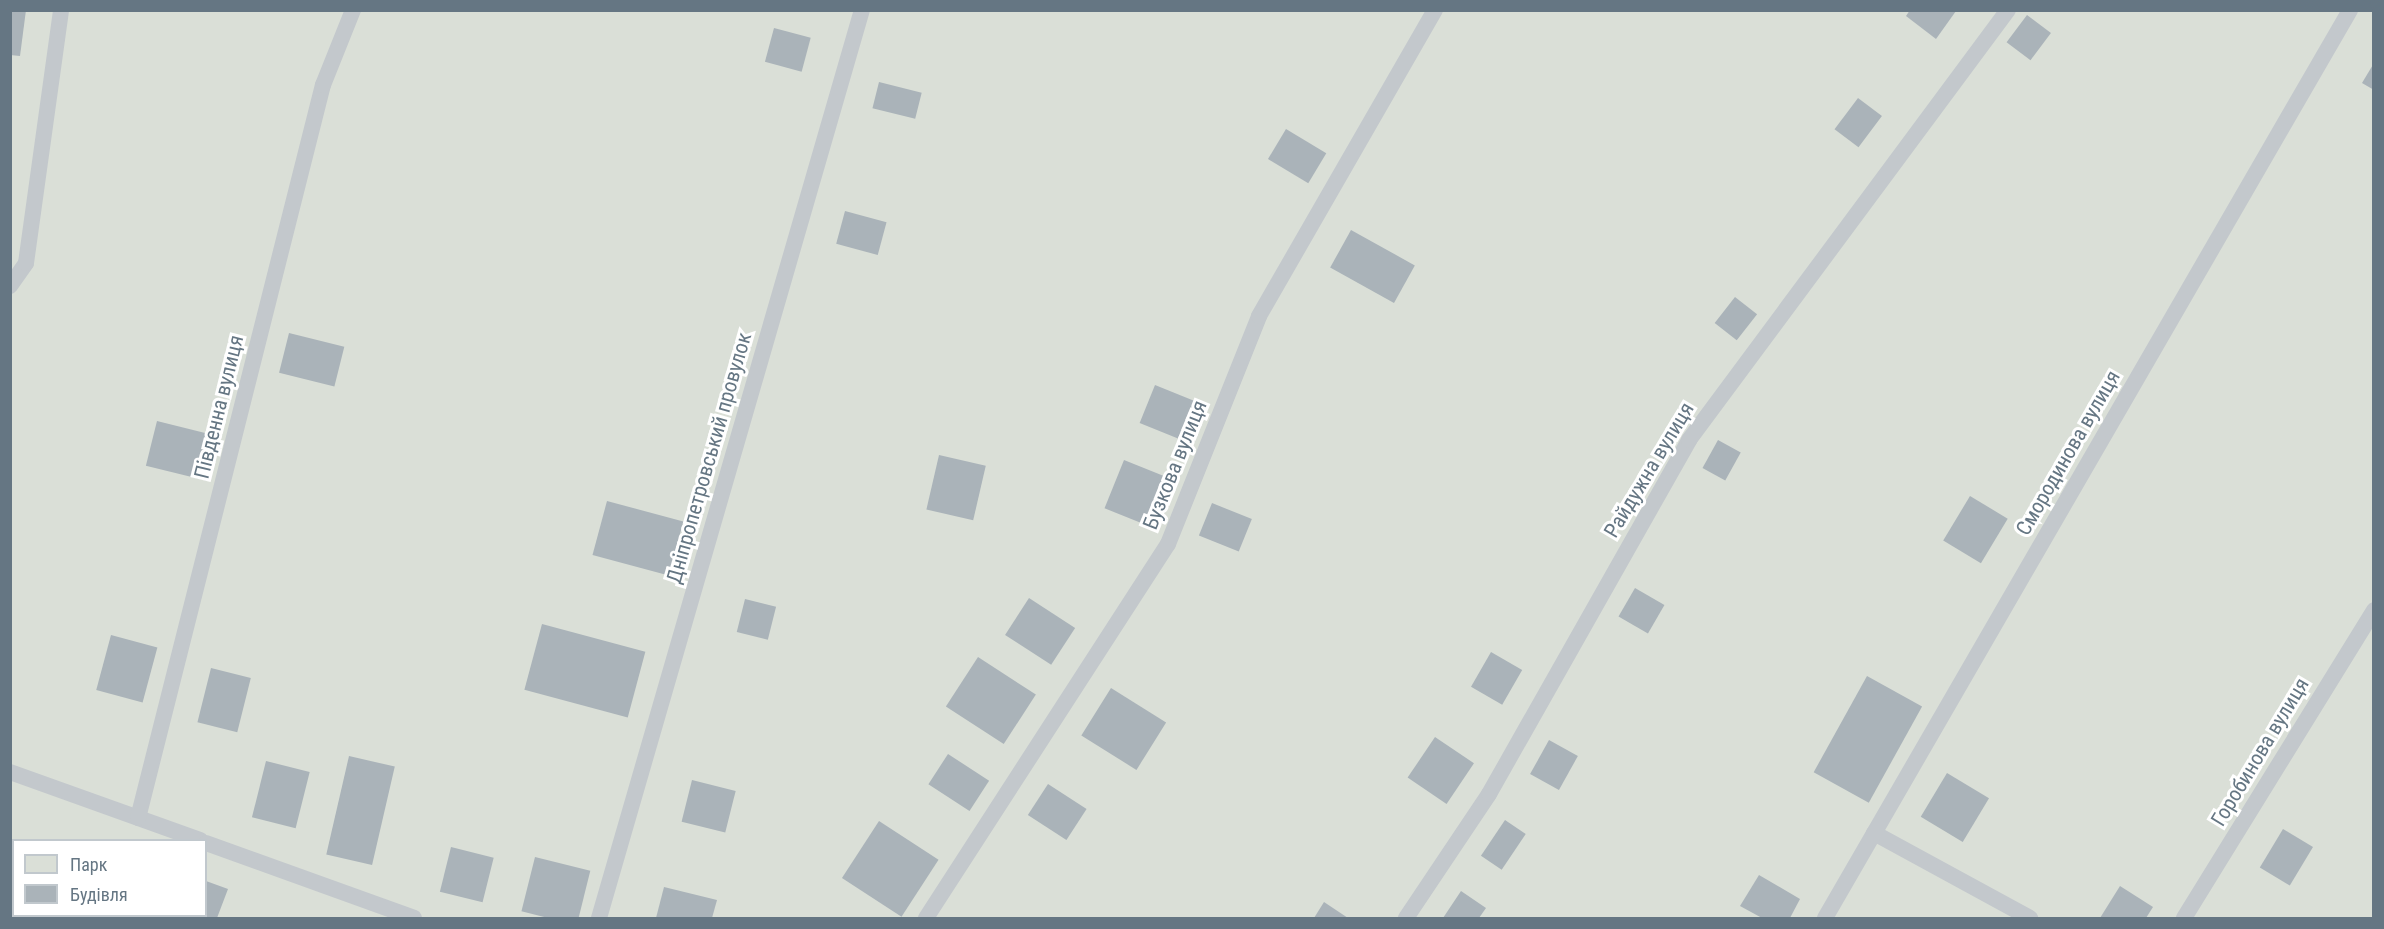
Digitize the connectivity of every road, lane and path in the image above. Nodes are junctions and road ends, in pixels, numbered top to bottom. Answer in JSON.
{"nodes":[{"id":1,"x":61,"y":10,"type":"edge"},
{"id":2,"x":353,"y":10,"type":"edge"},
{"id":3,"x":862,"y":10,"type":"edge"},
{"id":4,"x":1435,"y":10,"type":"edge"},
{"id":5,"x":2008,"y":10,"type":"edge"},
{"id":6,"x":2350,"y":10,"type":"edge"},
{"id":7,"x":10,"y":286,"type":"edge"},
{"id":8,"x":2373,"y":610,"type":"edge"},
{"id":9,"x":10,"y":771,"type":"edge"},
{"id":10,"x":138,"y":818,"type":"junction"},
{"id":11,"x":1874,"y":833,"type":"junction"},
{"id":12,"x":197,"y":839,"type":"edge"},
{"id":13,"x":207,"y":843,"type":"edge"},
{"id":14,"x":414,"y":918,"type":"edge"},
{"id":15,"x":599,"y":918,"type":"edge"},
{"id":16,"x":926,"y":918,"type":"edge"},
{"id":17,"x":1406,"y":918,"type":"edge"},
{"id":18,"x":1825,"y":918,"type":"edge"},
{"id":19,"x":2030,"y":918,"type":"edge"},
{"id":20,"x":2184,"y":918,"type":"edge"}],
"edges":[{"from":1,"to":7,"type":"lane"},
{"from":2,"to":10,"type":"lane","name":"Південна вулиця"},
{"from":3,"to":15,"type":"lane","name":"Дніпропетровський провулок"},
{"from":4,"to":16,"type":"lane","name":"Бузкова вулиця"},
{"from":5,"to":17,"type":"lane","name":"Райдужна вулиця"},
{"from":6,"to":11,"type":"lane","name":"Смородинова вулиця"},
{"from":8,"to":20,"type":"lane","name":"Горобинова вулиця"},
{"from":9,"to":10,"type":"lane"},
{"from":10,"to":12,"type":"lane"},
{"from":11,"to":18,"type":"lane","name":"Смородинова вулиця"},
{"from":11,"to":19,"type":"lane"},
{"from":13,"to":14,"type":"lane"}]}
